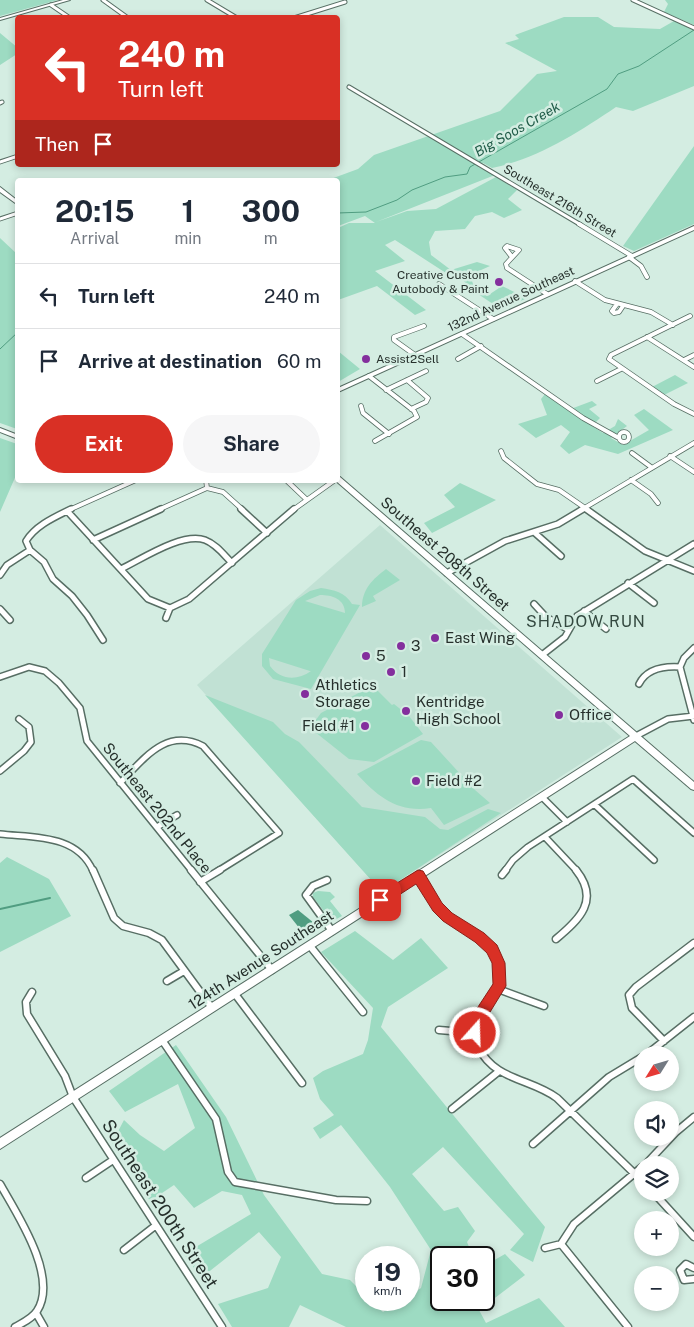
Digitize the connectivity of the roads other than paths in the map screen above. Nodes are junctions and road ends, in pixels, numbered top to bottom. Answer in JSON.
{"nodes":[{"id":1,"x":68,"y":0,"type":"edge"},
{"id":2,"x":102,"y":0,"type":"edge"},
{"id":3,"x":207,"y":0,"type":"edge"},
{"id":4,"x":633,"y":0,"type":"edge"},
{"id":5,"x":345,"y":2,"type":"dead end"},
{"id":6,"x":51,"y":5,"type":"junction"},
{"id":7,"x":66,"y":15,"type":"edge"},
{"id":8,"x":124,"y":15,"type":"edge"},
{"id":9,"x":231,"y":15,"type":"edge"},
{"id":10,"x":304,"y":15,"type":"edge"},
{"id":11,"x":0,"y":19,"type":"edge"},
{"id":12,"x":694,"y":28,"type":"edge"},
{"id":13,"x":349,"y":87,"type":"dead end"},
{"id":14,"x":15,"y":157,"type":"edge"},
{"id":15,"x":0,"y":162,"type":"edge"},
{"id":16,"x":0,"y":189,"type":"edge"},
{"id":17,"x":15,"y":202,"type":"edge"},
{"id":18,"x":15,"y":214,"type":"edge"},
{"id":19,"x":0,"y":220,"type":"edge"},
{"id":20,"x":694,"y":228,"type":"edge"},
{"id":21,"x":630,"y":256,"type":"junction"},
{"id":22,"x":512,"y":257,"type":"dead end"},
{"id":23,"x":647,"y":277,"type":"dead end"},
{"id":24,"x":575,"y":282,"type":"junction"},
{"id":25,"x":439,"y":284,"type":"dead end"},
{"id":26,"x":547,"y":294,"type":"junction"},
{"id":27,"x":617,"y":304,"type":"junction"},
{"id":28,"x":623,"y":306,"type":"junction"},
{"id":29,"x":690,"y":316,"type":"dead end"},
{"id":30,"x":493,"y":319,"type":"junction"},
{"id":31,"x":673,"y":324,"type":"junction"},
{"id":32,"x":424,"y":326,"type":"dead end"},
{"id":33,"x":462,"y":334,"type":"junction"},
{"id":34,"x":647,"y":337,"type":"junction"},
{"id":35,"x":481,"y":346,"type":"junction"},
{"id":36,"x":694,"y":355,"type":"edge"},
{"id":37,"x":415,"y":356,"type":"junction"},
{"id":38,"x":458,"y":359,"type":"dead end"},
{"id":39,"x":684,"y":360,"type":"junction"},
{"id":40,"x":694,"y":367,"type":"edge"},
{"id":41,"x":621,"y":369,"type":"junction"},
{"id":42,"x":426,"y":371,"type":"dead end"},
{"id":43,"x":369,"y":376,"type":"junction"},
{"id":44,"x":407,"y":380,"type":"junction"},
{"id":45,"x":598,"y":381,"type":"dead end"},
{"id":46,"x":340,"y":389,"type":"edge"},
{"id":47,"x":386,"y":390,"type":"junction"},
{"id":48,"x":360,"y":406,"type":"dead end"},
{"id":49,"x":411,"y":409,"type":"junction"},
{"id":50,"x":694,"y":414,"type":"edge"},
{"id":51,"x":0,"y":430,"type":"edge"},
{"id":52,"x":389,"y":434,"type":"junction"},
{"id":53,"x":15,"y":436,"type":"edge"},
{"id":54,"x":617,"y":437,"type":"dead end"},
{"id":55,"x":375,"y":441,"type":"dead end"},
{"id":56,"x":694,"y":443,"type":"edge"},
{"id":57,"x":501,"y":451,"type":"dead end"},
{"id":58,"x":632,"y":453,"type":"dead end"},
{"id":59,"x":670,"y":456,"type":"junction"},
{"id":60,"x":651,"y":467,"type":"junction"},
{"id":61,"x":694,"y":472,"type":"edge"},
{"id":62,"x":631,"y":480,"type":"junction"},
{"id":63,"x":340,"y":482,"type":"edge"},
{"id":64,"x":130,"y":483,"type":"edge"},
{"id":65,"x":206,"y":483,"type":"edge"},
{"id":66,"x":289,"y":483,"type":"edge"},
{"id":67,"x":330,"y":483,"type":"edge"},
{"id":68,"x":207,"y":488,"type":"junction"},
{"id":69,"x":306,"y":499,"type":"junction"},
{"id":70,"x":658,"y":503,"type":"dead end"},
{"id":71,"x":584,"y":509,"type":"junction"},
{"id":72,"x":68,"y":512,"type":"junction"},
{"id":73,"x":267,"y":533,"type":"junction"},
{"id":74,"x":535,"y":533,"type":"junction"},
{"id":75,"x":94,"y":540,"type":"junction"},
{"id":76,"x":694,"y":544,"type":"edge"},
{"id":77,"x":30,"y":550,"type":"junction"},
{"id":78,"x":561,"y":556,"type":"dead end"},
{"id":79,"x":667,"y":561,"type":"junction"},
{"id":80,"x":232,"y":563,"type":"junction"},
{"id":81,"x":121,"y":569,"type":"junction"},
{"id":82,"x":694,"y":571,"type":"edge"},
{"id":83,"x":447,"y":573,"type":"junction"},
{"id":84,"x":0,"y":575,"type":"edge"},
{"id":85,"x":628,"y":583,"type":"junction"},
{"id":86,"x":654,"y":603,"type":"dead end"},
{"id":87,"x":534,"y":604,"type":"dead end"},
{"id":88,"x":170,"y":608,"type":"junction"},
{"id":89,"x":0,"y":609,"type":"edge"},
{"id":90,"x":584,"y":610,"type":"junction"},
{"id":91,"x":166,"y":618,"type":"dead end"},
{"id":92,"x":10,"y":620,"type":"dead end"},
{"id":93,"x":606,"y":629,"type":"dead end"},
{"id":94,"x":569,"y":630,"type":"junction"},
{"id":95,"x":103,"y":640,"type":"dead end"},
{"id":96,"x":694,"y":648,"type":"edge"},
{"id":97,"x":542,"y":655,"type":"junction"},
{"id":98,"x":680,"y":667,"type":"junction"},
{"id":99,"x":0,"y":677,"type":"edge"},
{"id":100,"x":640,"y":684,"type":"dead end"},
{"id":101,"x":694,"y":718,"type":"edge"},
{"id":102,"x":19,"y":719,"type":"dead end"},
{"id":103,"x":636,"y":736,"type":"junction"},
{"id":104,"x":0,"y":771,"type":"edge"},
{"id":105,"x":120,"y":783,"type":"junction"},
{"id":106,"x":694,"y":787,"type":"edge"},
{"id":107,"x":542,"y":797,"type":"junction"},
{"id":108,"x":595,"y":804,"type":"junction"},
{"id":109,"x":177,"y":815,"type":"dead end"},
{"id":110,"x":567,"y":822,"type":"junction"},
{"id":111,"x":156,"y":827,"type":"junction"},
{"id":112,"x":0,"y":834,"type":"edge"},
{"id":113,"x":694,"y":834,"type":"edge"},
{"id":114,"x":545,"y":837,"type":"junction"},
{"id":115,"x":654,"y":860,"type":"dead end"},
{"id":116,"x":418,"y":875,"type":"junction"},
{"id":117,"x":502,"y":875,"type":"dead end"},
{"id":118,"x":327,"y":880,"type":"dead end"},
{"id":119,"x":200,"y":882,"type":"junction"},
{"id":120,"x":332,"y":931,"type":"junction"},
{"id":121,"x":556,"y":939,"type":"dead end"},
{"id":122,"x":694,"y":943,"type":"edge"},
{"id":123,"x":310,"y":946,"type":"junction"},
{"id":124,"x":272,"y":970,"type":"junction"},
{"id":125,"x":184,"y":971,"type":"junction"},
{"id":126,"x":167,"y":982,"type":"dead end"},
{"id":127,"x":498,"y":989,"type":"junction"},
{"id":128,"x":32,"y":992,"type":"dead end"},
{"id":129,"x":235,"y":994,"type":"junction"},
{"id":130,"x":544,"y":1006,"type":"dead end"},
{"id":131,"x":212,"y":1008,"type":"junction"},
{"id":132,"x":363,"y":1012,"type":"dead end"},
{"id":133,"x":694,"y":1017,"type":"edge"},
{"id":134,"x":439,"y":1030,"type":"dead end"},
{"id":135,"x":475,"y":1033,"type":"junction"},
{"id":136,"x":162,"y":1040,"type":"junction"},
{"id":137,"x":664,"y":1041,"type":"junction"},
{"id":138,"x":658,"y":1046,"type":"edge"},
{"id":139,"x":634,"y":1062,"type":"edge"},
{"id":140,"x":498,"y":1072,"type":"junction"},
{"id":141,"x":302,"y":1082,"type":"dead end"},
{"id":142,"x":73,"y":1097,"type":"junction"},
{"id":143,"x":452,"y":1108,"type":"dead end"},
{"id":144,"x":570,"y":1110,"type":"junction"},
{"id":145,"x":694,"y":1117,"type":"edge"},
{"id":146,"x":0,"y":1144,"type":"edge"},
{"id":147,"x":533,"y":1144,"type":"dead end"},
{"id":148,"x":653,"y":1156,"type":"edge"},
{"id":149,"x":113,"y":1160,"type":"junction"},
{"id":150,"x":634,"y":1172,"type":"edge"},
{"id":151,"x":634,"y":1176,"type":"edge"},
{"id":152,"x":86,"y":1178,"type":"dead end"},
{"id":153,"x":0,"y":1184,"type":"edge"},
{"id":154,"x":367,"y":1201,"type":"dead end"},
{"id":155,"x":661,"y":1201,"type":"edge"},
{"id":156,"x":155,"y":1226,"type":"junction"},
{"id":157,"x":694,"y":1237,"type":"edge"},
{"id":158,"x":561,"y":1244,"type":"junction"},
{"id":159,"x":544,"y":1248,"type":"dead end"},
{"id":160,"x":124,"y":1250,"type":"dead end"},
{"id":161,"x":694,"y":1268,"type":"edge"},
{"id":162,"x":694,"y":1279,"type":"edge"},
{"id":163,"x":36,"y":1312,"type":"junction"},
{"id":164,"x":15,"y":1327,"type":"edge"},
{"id":165,"x":44,"y":1327,"type":"edge"},
{"id":166,"x":222,"y":1327,"type":"edge"},
{"id":167,"x":628,"y":1327,"type":"edge"}],
"edges":[{"from":1,"to":6,"type":"main road"},
{"from":2,"to":8,"type":"street"},
{"from":3,"to":9,"type":"street"},
{"from":4,"to":12,"type":"street"},
{"from":5,"to":10,"type":"street"},
{"from":6,"to":7,"type":"street"},
{"from":6,"to":11,"type":"main road"},
{"from":13,"to":21,"type":"street","name":"Southeast 216th Street"},
{"from":14,"to":15,"type":"street"},
{"from":16,"to":17,"type":"main road"},
{"from":18,"to":19,"type":"street"},
{"from":20,"to":21,"type":"main road","name":"132nd Avenue Southeast"},
{"from":21,"to":23,"type":"street","name":"Southeast 216th Street"},
{"from":21,"to":24,"type":"main road","name":"132nd Avenue Southeast"},
{"from":22,"to":26,"type":"street"},
{"from":24,"to":26,"type":"main road","name":"132nd Avenue Southeast"},
{"from":24,"to":27,"type":"street"},
{"from":25,"to":30,"type":"street"},
{"from":26,"to":30,"type":"main road","name":"132nd Avenue Southeast"},
{"from":27,"to":28,"type":"street"},
{"from":27,"to":28,"type":"street"},
{"from":28,"to":31,"type":"street"},
{"from":29,"to":31,"type":"street"},
{"from":30,"to":33,"type":"main road","name":"132nd Avenue Southeast"},
{"from":31,"to":34,"type":"street"},
{"from":32,"to":37,"type":"street"},
{"from":33,"to":35,"type":"street"},
{"from":33,"to":37,"type":"main road","name":"132nd Avenue Southeast"},
{"from":34,"to":39,"type":"street"},
{"from":34,"to":41,"type":"street"},
{"from":35,"to":38,"type":"street"},
{"from":35,"to":54,"type":"street"},
{"from":36,"to":39,"type":"street"},
{"from":37,"to":43,"type":"main road","name":"132nd Avenue Southeast"},
{"from":39,"to":40,"type":"street"},
{"from":41,"to":45,"type":"street"},
{"from":41,"to":50,"type":"street"},
{"from":42,"to":44,"type":"street"},
{"from":43,"to":46,"type":"main road","name":"132nd Avenue Southeast"},
{"from":43,"to":47,"type":"street"},
{"from":44,"to":47,"type":"street"},
{"from":44,"to":49,"type":"street"},
{"from":47,"to":49,"type":"street"},
{"from":48,"to":52,"type":"street"},
{"from":49,"to":52,"type":"street"},
{"from":51,"to":53,"type":"main road"},
{"from":52,"to":55,"type":"street"},
{"from":56,"to":59,"type":"street"},
{"from":57,"to":71,"type":"street"},
{"from":58,"to":60,"type":"street"},
{"from":59,"to":60,"type":"street"},
{"from":59,"to":61,"type":"street"},
{"from":60,"to":62,"type":"street"},
{"from":62,"to":70,"type":"street"},
{"from":62,"to":71,"type":"street"},
{"from":63,"to":83,"type":"main road","name":"Southeast 208th Street"},
{"from":64,"to":72,"type":"street"},
{"from":65,"to":68,"type":"street"},
{"from":66,"to":69,"type":"street"},
{"from":67,"to":69,"type":"street"},
{"from":68,"to":73,"type":"street"},
{"from":68,"to":75,"type":"street"},
{"from":69,"to":73,"type":"street"},
{"from":71,"to":74,"type":"street"},
{"from":71,"to":79,"type":"street"},
{"from":72,"to":75,"type":"street"},
{"from":72,"to":77,"type":"street"},
{"from":73,"to":80,"type":"street"},
{"from":74,"to":78,"type":"street"},
{"from":74,"to":83,"type":"street"},
{"from":75,"to":81,"type":"street"},
{"from":76,"to":79,"type":"street"},
{"from":77,"to":84,"type":"street"},
{"from":77,"to":95,"type":"street"},
{"from":79,"to":82,"type":"street"},
{"from":79,"to":85,"type":"street"},
{"from":80,"to":81,"type":"street"},
{"from":80,"to":88,"type":"street"},
{"from":81,"to":88,"type":"street"},
{"from":83,"to":97,"type":"main road","name":"Southeast 208th Street"},
{"from":85,"to":86,"type":"street"},
{"from":85,"to":90,"type":"street"},
{"from":87,"to":94,"type":"street"},
{"from":88,"to":91,"type":"street"},
{"from":89,"to":92,"type":"street"},
{"from":90,"to":93,"type":"street"},
{"from":90,"to":94,"type":"street"},
{"from":94,"to":97,"type":"street"},
{"from":96,"to":98,"type":"street"},
{"from":97,"to":103,"type":"main road","name":"Southeast 208th Street"},
{"from":98,"to":100,"type":"street"},
{"from":98,"to":101,"type":"street"},
{"from":99,"to":105,"type":"street","name":"Southeast 202nd Place"},
{"from":101,"to":103,"type":"street","name":"124th Avenue Southeast"},
{"from":102,"to":104,"type":"street"},
{"from":103,"to":106,"type":"main road","name":"Southeast 208th Street"},
{"from":103,"to":107,"type":"main road","name":"124th Avenue Southeast"},
{"from":105,"to":111,"type":"street","name":"Southeast 202nd Place"},
{"from":105,"to":119,"type":"street"},
{"from":107,"to":110,"type":"street"},
{"from":107,"to":116,"type":"main road","name":"124th Avenue Southeast"},
{"from":108,"to":110,"type":"street"},
{"from":108,"to":113,"type":"street"},
{"from":108,"to":115,"type":"street"},
{"from":109,"to":111,"type":"street"},
{"from":110,"to":114,"type":"street"},
{"from":111,"to":119,"type":"street","name":"Southeast 202nd Place"},
{"from":112,"to":125,"type":"street"},
{"from":114,"to":117,"type":"street"},
{"from":114,"to":121,"type":"street"},
{"from":116,"to":120,"type":"main road","name":"124th Avenue Southeast"},
{"from":116,"to":127,"type":"street"},
{"from":118,"to":120,"type":"street"},
{"from":119,"to":124,"type":"street","name":"Southeast 202nd Place"},
{"from":120,"to":123,"type":"main road","name":"124th Avenue Southeast"},
{"from":122,"to":137,"type":"street"},
{"from":123,"to":124,"type":"main road","name":"124th Avenue Southeast"},
{"from":123,"to":132,"type":"street"},
{"from":124,"to":129,"type":"main road","name":"124th Avenue Southeast"},
{"from":125,"to":126,"type":"street"},
{"from":125,"to":131,"type":"street"},
{"from":127,"to":130,"type":"street"},
{"from":127,"to":135,"type":"street"},
{"from":128,"to":142,"type":"street","name":"Southeast 200th Street"},
{"from":129,"to":131,"type":"main road","name":"124th Avenue Southeast"},
{"from":129,"to":141,"type":"street"},
{"from":131,"to":136,"type":"main road","name":"124th Avenue Southeast"},
{"from":133,"to":137,"type":"street"},
{"from":134,"to":135,"type":"street"},
{"from":135,"to":140,"type":"street"},
{"from":136,"to":142,"type":"main road","name":"124th Avenue Southeast"},
{"from":136,"to":154,"type":"street"},
{"from":137,"to":138,"type":"street"},
{"from":139,"to":144,"type":"street"},
{"from":140,"to":143,"type":"street"},
{"from":140,"to":144,"type":"street"},
{"from":142,"to":146,"type":"main road","name":"124th Avenue Southeast"},
{"from":142,"to":149,"type":"street","name":"Southeast 200th Street"},
{"from":144,"to":147,"type":"street"},
{"from":144,"to":150,"type":"street"},
{"from":145,"to":148,"type":"street"},
{"from":149,"to":152,"type":"street"},
{"from":149,"to":156,"type":"street","name":"Southeast 200th Street"},
{"from":151,"to":158,"type":"street"},
{"from":153,"to":163,"type":"street"},
{"from":155,"to":157,"type":"street"},
{"from":156,"to":160,"type":"street"},
{"from":156,"to":166,"type":"street","name":"Southeast 200th Street"},
{"from":158,"to":159,"type":"street"},
{"from":158,"to":167,"type":"street"},
{"from":161,"to":162,"type":"street"},
{"from":163,"to":164,"type":"street"},
{"from":163,"to":165,"type":"street"}]}
